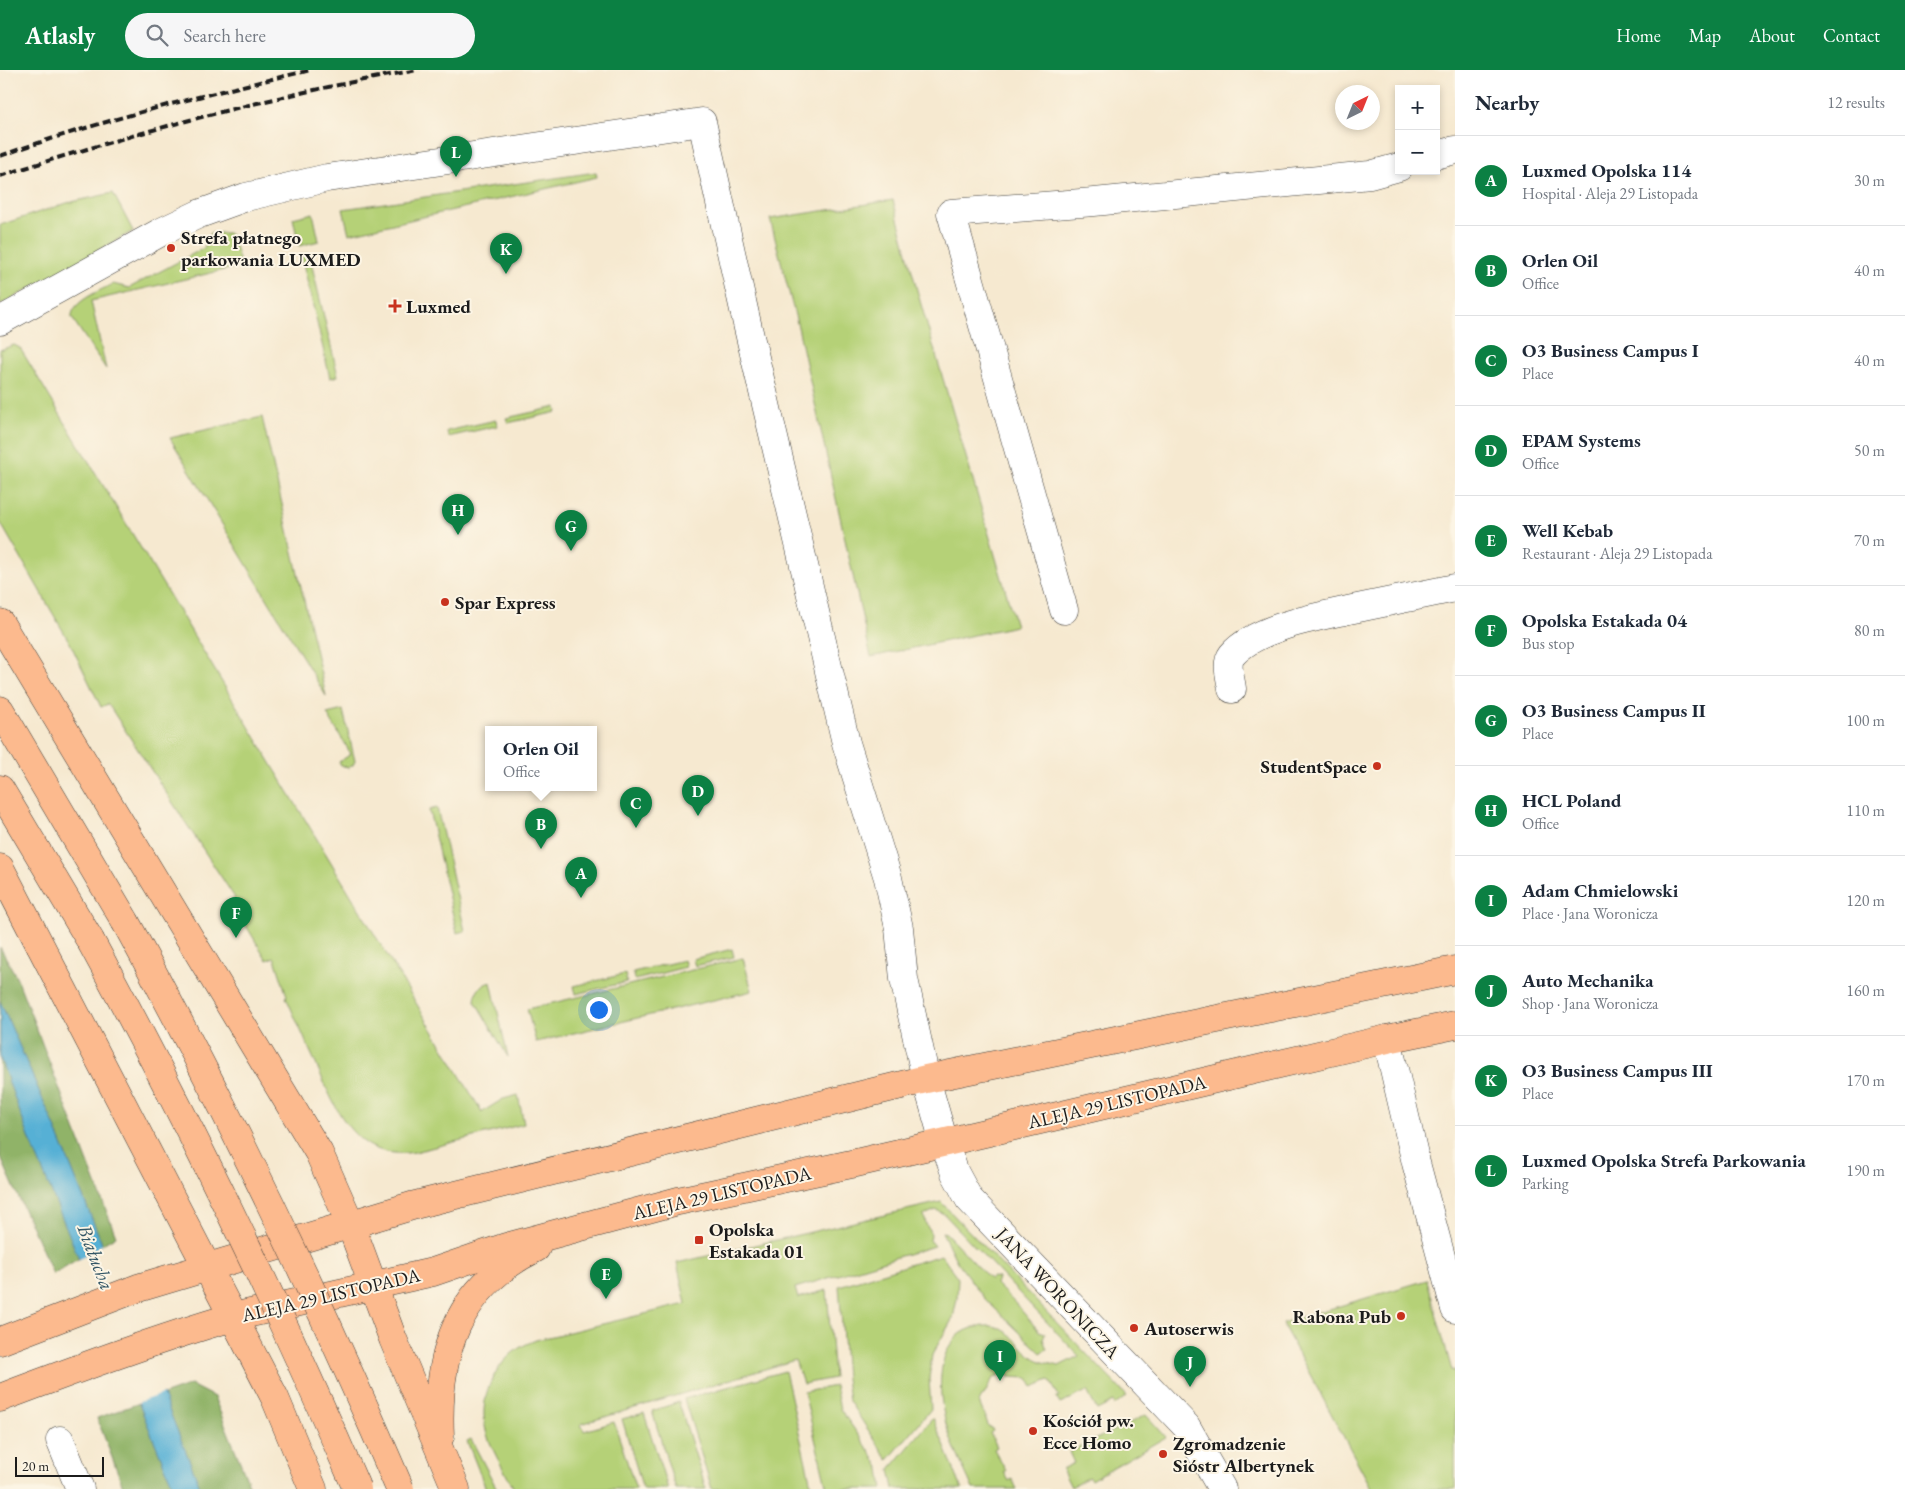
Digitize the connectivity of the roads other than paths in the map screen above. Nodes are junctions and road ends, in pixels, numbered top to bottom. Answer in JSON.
{"nodes":[{"id":1,"x":1455,"y":150,"type":"edge"},
{"id":2,"x":1440,"y":154,"type":"edge"},
{"id":3,"x":1395,"y":168,"type":"edge"},
{"id":4,"x":0,"y":321,"type":"edge"},
{"id":5,"x":1455,"y":588,"type":"edge"},
{"id":6,"x":1064,"y":610,"type":"dead end"},
{"id":7,"x":0,"y":624,"type":"edge"},
{"id":8,"x":1232,"y":689,"type":"dead end"},
{"id":9,"x":0,"y":710,"type":"edge"},
{"id":10,"x":0,"y":789,"type":"edge"},
{"id":11,"x":0,"y":868,"type":"edge"},
{"id":12,"x":1455,"y":970,"type":"edge"},
{"id":13,"x":1455,"y":1025,"type":"edge"},
{"id":14,"x":1387,"y":1039,"type":"junction"},
{"id":15,"x":926,"y":1079,"type":"junction"},
{"id":16,"x":944,"y":1142,"type":"junction"},
{"id":17,"x":350,"y":1223,"type":"junction"},
{"id":18,"x":583,"y":1225,"type":"junction"},
{"id":19,"x":207,"y":1266,"type":"junction"},
{"id":20,"x":373,"y":1286,"type":"junction"},
{"id":21,"x":1455,"y":1309,"type":"edge"},
{"id":22,"x":233,"y":1317,"type":"junction"},
{"id":23,"x":0,"y":1341,"type":"edge"},
{"id":24,"x":0,"y":1398,"type":"edge"},
{"id":25,"x":60,"y":1440,"type":"dead end"},
{"id":26,"x":441,"y":1452,"type":"junction"},
{"id":27,"x":80,"y":1489,"type":"edge"},
{"id":28,"x":313,"y":1489,"type":"edge"},
{"id":29,"x":357,"y":1489,"type":"edge"},
{"id":30,"x":400,"y":1489,"type":"edge"},
{"id":31,"x":456,"y":1489,"type":"edge"},
{"id":32,"x":1222,"y":1489,"type":"edge"}],
"edges":[{"from":1,"to":2,"type":"street"},
{"from":3,"to":6,"type":"street"},
{"from":4,"to":15,"type":"street","name":"JANA WORONICZA"},
{"from":5,"to":8,"type":"street"},
{"from":7,"to":17,"type":"main road"},
{"from":9,"to":30,"type":"main road","bridge":true},
{"from":10,"to":29,"type":"main road","bridge":true},
{"from":11,"to":19,"type":"main road"},
{"from":12,"to":15,"type":"main road"},
{"from":13,"to":14,"type":"main road","name":"ALEJA 29 LISTOPADA"},
{"from":14,"to":16,"type":"main road","name":"ALEJA 29 LISTOPADA"},
{"from":14,"to":21,"type":"street"},
{"from":15,"to":16,"type":"street","name":"JANA WORONICZA"},
{"from":15,"to":17,"type":"main road"},
{"from":16,"to":18,"type":"main road","name":"ALEJA 29 LISTOPADA"},
{"from":16,"to":32,"type":"street","name":"JANA WORONICZA"},
{"from":17,"to":19,"type":"main road"},
{"from":17,"to":20,"type":"main road"},
{"from":18,"to":20,"type":"main road","name":"ALEJA 29 LISTOPADA"},
{"from":18,"to":26,"type":"main road"},
{"from":19,"to":22,"type":"main road"},
{"from":19,"to":23,"type":"main road"},
{"from":20,"to":22,"type":"main road","name":"ALEJA 29 LISTOPADA"},
{"from":20,"to":26,"type":"main road"},
{"from":22,"to":24,"type":"main road","name":"ALEJA 29 LISTOPADA"},
{"from":22,"to":28,"type":"main road"},
{"from":25,"to":27,"type":"street"},
{"from":26,"to":31,"type":"main road"}]}
